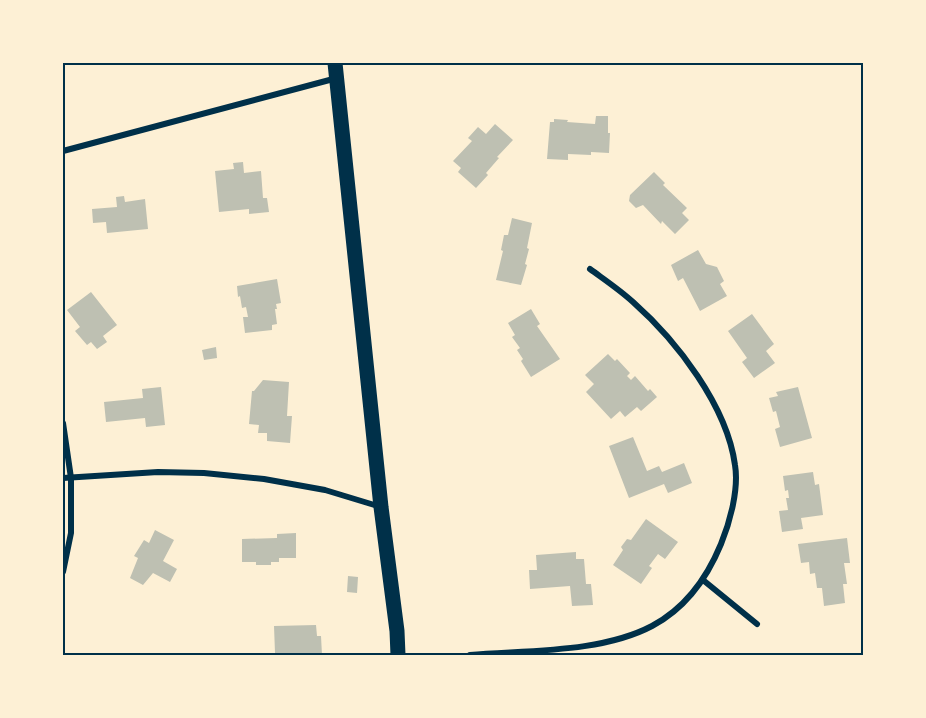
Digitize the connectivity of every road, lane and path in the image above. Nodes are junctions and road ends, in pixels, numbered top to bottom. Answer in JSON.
{"nodes":[{"id":1,"x":336,"y":70,"type":"edge"},
{"id":2,"x":63,"y":150,"type":"edge"},
{"id":3,"x":590,"y":269,"type":"dead end"},
{"id":4,"x":63,"y":423,"type":"edge"},
{"id":5,"x":63,"y":478,"type":"edge"},
{"id":6,"x":71,"y":478,"type":"junction"},
{"id":7,"x":381,"y":507,"type":"junction"},
{"id":8,"x":63,"y":572,"type":"edge"},
{"id":9,"x":703,"y":580,"type":"junction"},
{"id":10,"x":757,"y":624,"type":"dead end"},
{"id":11,"x":398,"y":655,"type":"edge"},
{"id":12,"x":470,"y":655,"type":"edge"}],
"edges":[{"from":1,"to":2,"type":"street"},
{"from":1,"to":7,"type":"main road"},
{"from":3,"to":9,"type":"street"},
{"from":4,"to":6,"type":"street"},
{"from":5,"to":6,"type":"street"},
{"from":6,"to":7,"type":"street"},
{"from":6,"to":8,"type":"street"},
{"from":7,"to":11,"type":"main road"},
{"from":9,"to":10,"type":"street"},
{"from":9,"to":12,"type":"street"}]}
